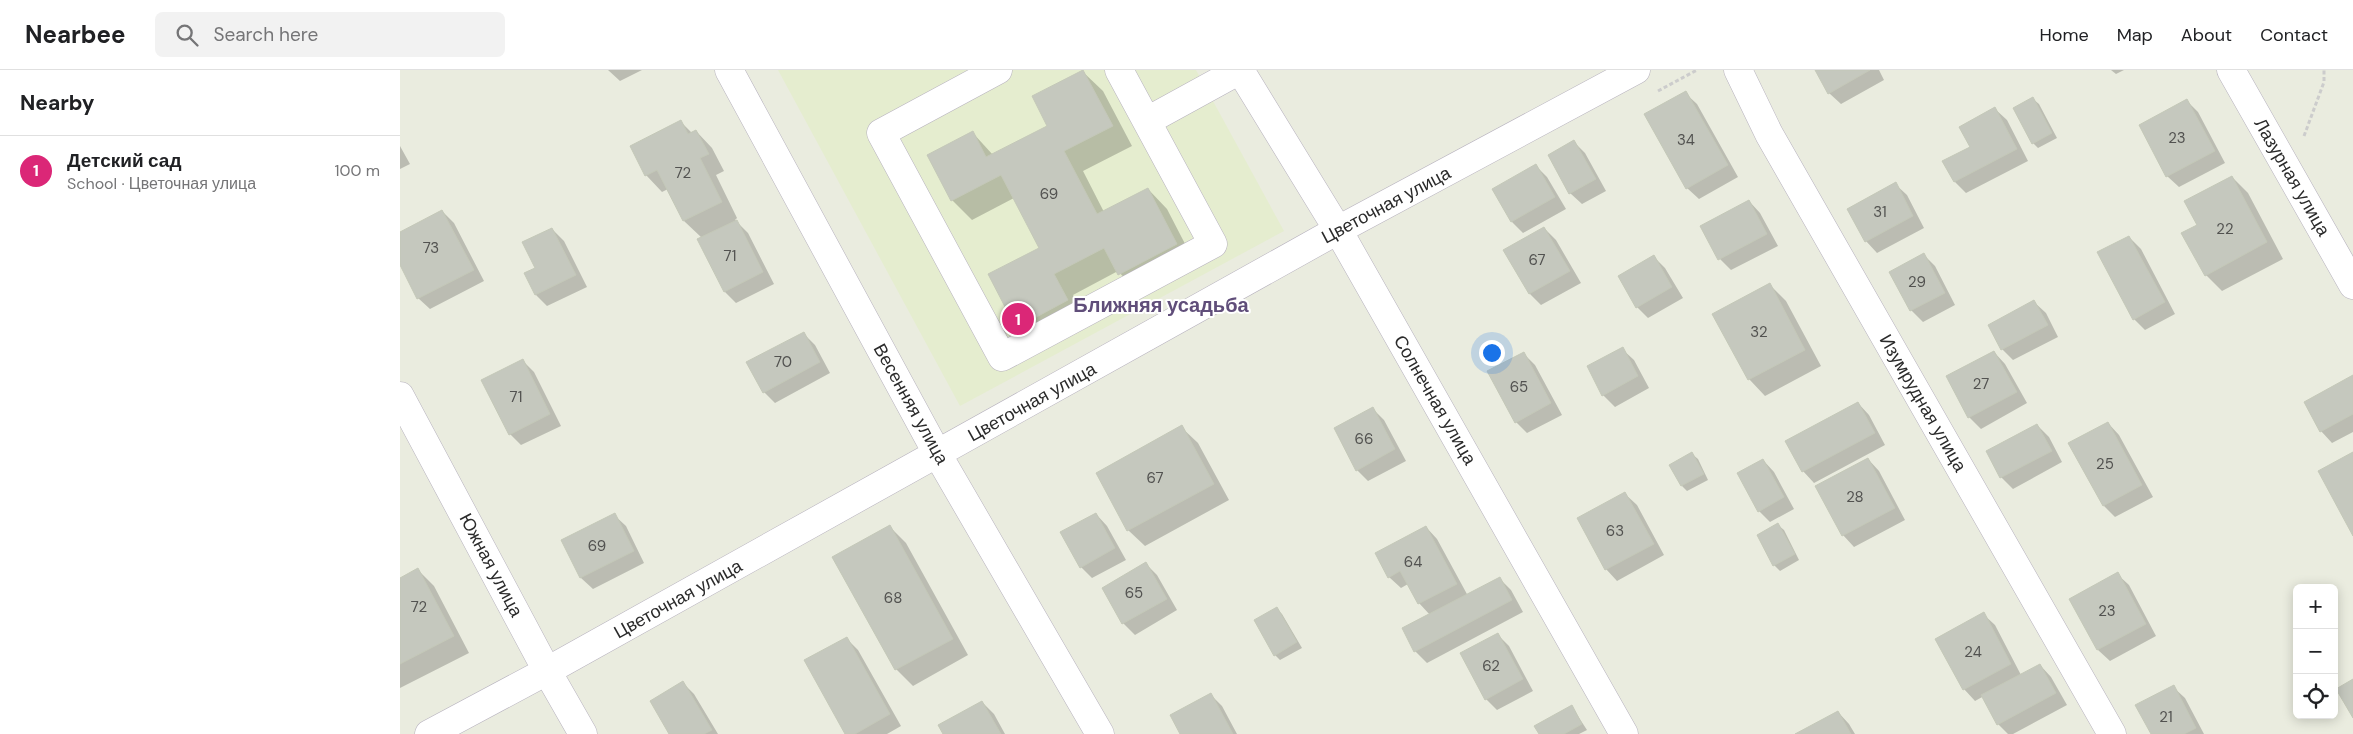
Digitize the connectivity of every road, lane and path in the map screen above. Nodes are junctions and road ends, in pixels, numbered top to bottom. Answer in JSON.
{"nodes":[{"id":1,"x":729,"y":70,"type":"edge"},
{"id":2,"x":998,"y":70,"type":"edge"},
{"id":3,"x":1119,"y":70,"type":"edge"},
{"id":4,"x":1240,"y":70,"type":"edge"},
{"id":5,"x":1636,"y":70,"type":"edge"},
{"id":6,"x":1738,"y":70,"type":"edge"},
{"id":7,"x":2231,"y":70,"type":"edge"},
{"id":8,"x":2324,"y":70,"type":"edge"},
{"id":9,"x":1147,"y":122,"type":"junction"},
{"id":10,"x":2284,"y":162,"type":"junction"},
{"id":11,"x":1338,"y":230,"type":"junction"},
{"id":12,"x":2353,"y":285,"type":"edge"},
{"id":13,"x":400,"y":396,"type":"edge"},
{"id":14,"x":938,"y":455,"type":"junction"},
{"id":15,"x":547,"y":671,"type":"junction"},
{"id":16,"x":428,"y":734,"type":"edge"},
{"id":17,"x":583,"y":734,"type":"edge"},
{"id":18,"x":1100,"y":734,"type":"edge"},
{"id":19,"x":1624,"y":734,"type":"edge"},
{"id":20,"x":2112,"y":734,"type":"edge"}],
"edges":[{"from":1,"to":14,"type":"street","name":"Весенняя улица"},
{"from":2,"to":9,"type":"street"},
{"from":3,"to":9,"type":"street"},
{"from":4,"to":9,"type":"street"},
{"from":4,"to":11,"type":"street","name":"Солнечная улица"},
{"from":5,"to":11,"type":"street","name":"Цветочная улица"},
{"from":6,"to":20,"type":"street","name":"Изумрудная улица"},
{"from":7,"to":10,"type":"street","name":"Лазурная улица"},
{"from":8,"to":10,"type":"path"},
{"from":10,"to":12,"type":"street","name":"Лазурная улица"},
{"from":11,"to":14,"type":"street","name":"Цветочная улица"},
{"from":11,"to":19,"type":"street","name":"Солнечная улица"},
{"from":13,"to":15,"type":"street","name":"Южная улица"},
{"from":14,"to":15,"type":"street","name":"Цветочная улица"},
{"from":14,"to":18,"type":"street","name":"Весенняя улица"},
{"from":15,"to":16,"type":"street","name":"Цветочная улица"},
{"from":15,"to":17,"type":"street","name":"Южная улица"}]}
